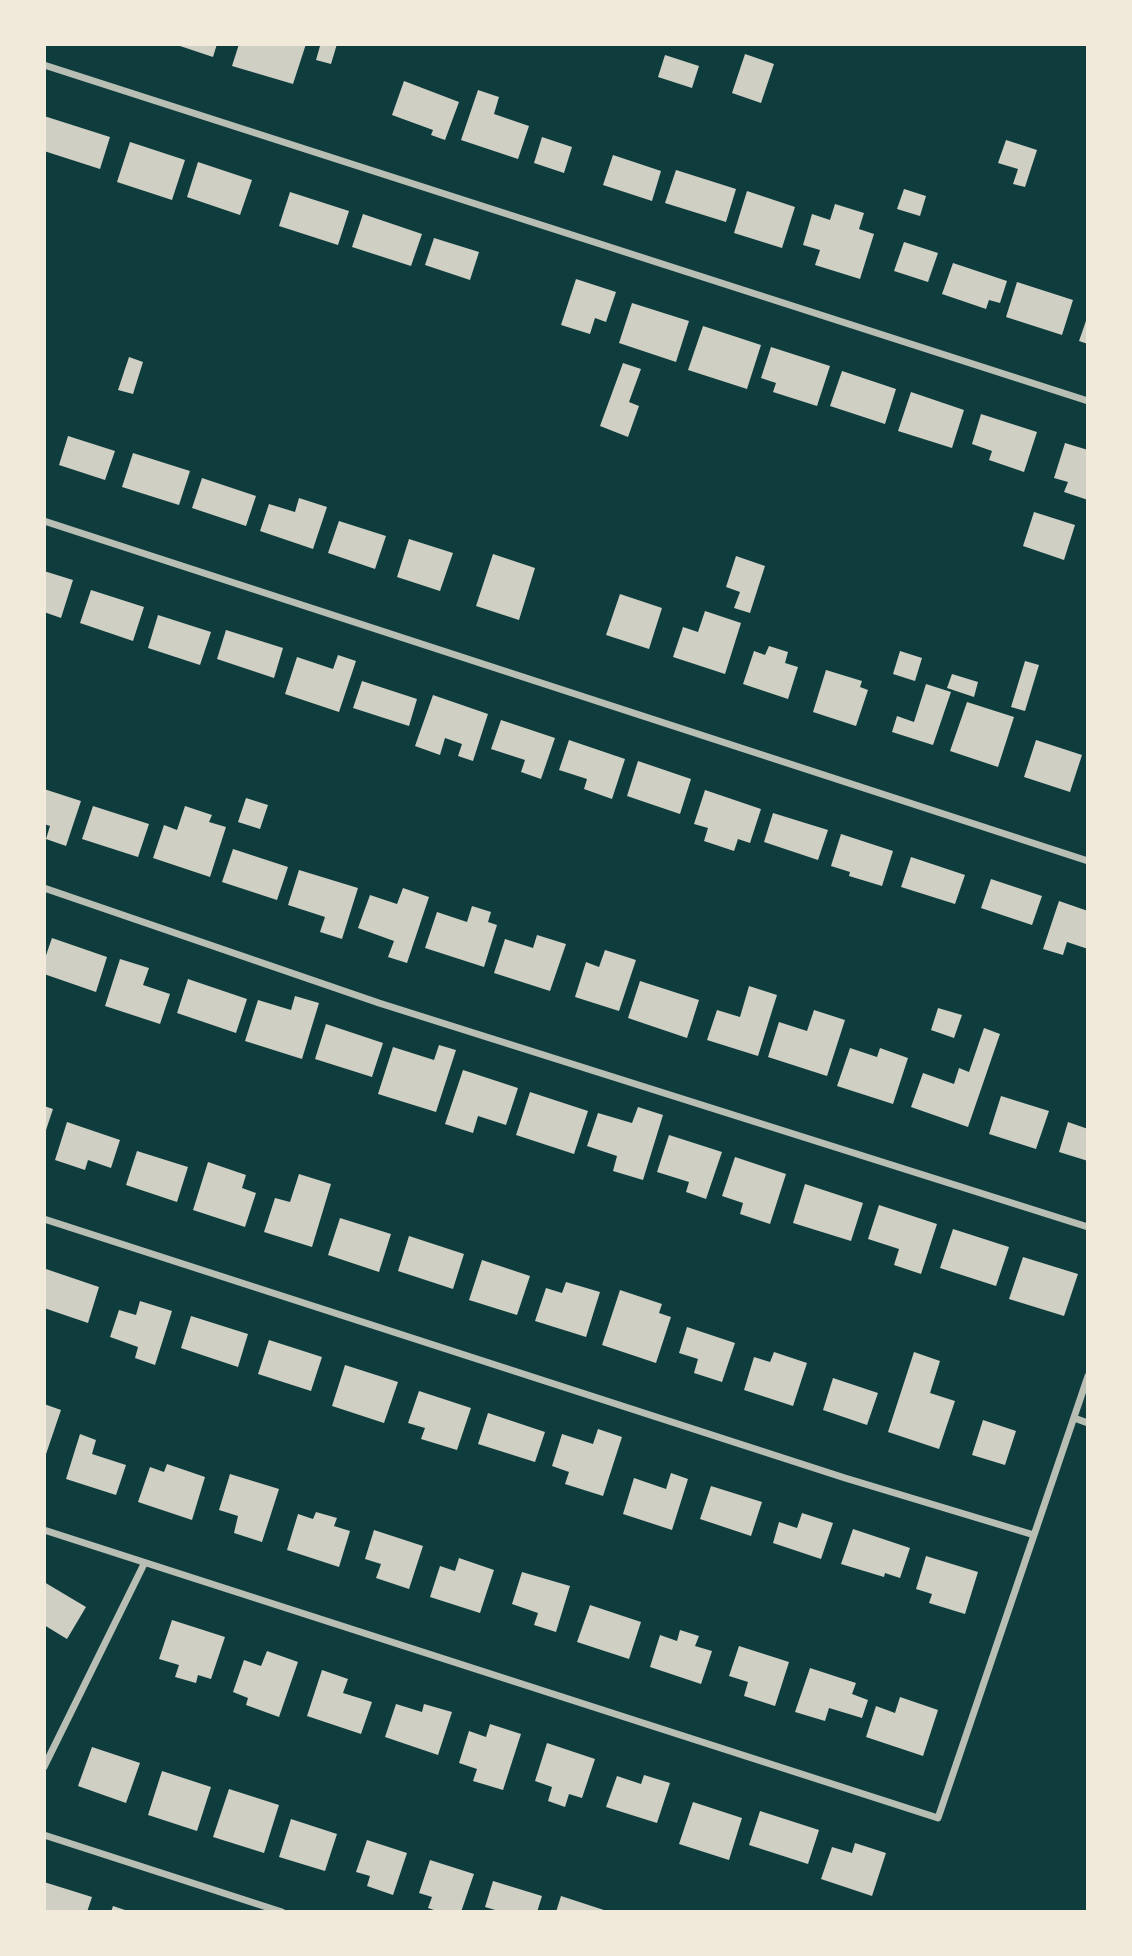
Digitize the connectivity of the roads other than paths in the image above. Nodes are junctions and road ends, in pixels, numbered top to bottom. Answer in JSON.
{"nodes":[{"id":1,"x":44,"y":65,"type":"edge"},
{"id":2,"x":1088,"y":401,"type":"edge"},
{"id":3,"x":44,"y":521,"type":"edge"},
{"id":4,"x":1088,"y":861,"type":"edge"},
{"id":5,"x":44,"y":888,"type":"edge"},
{"id":6,"x":44,"y":1219,"type":"edge"},
{"id":7,"x":1088,"y":1227,"type":"edge"},
{"id":8,"x":1088,"y":1376,"type":"edge"},
{"id":9,"x":1074,"y":1418,"type":"junction"},
{"id":10,"x":1088,"y":1423,"type":"edge"},
{"id":11,"x":44,"y":1530,"type":"edge"},
{"id":12,"x":1034,"y":1535,"type":"junction"},
{"id":13,"x":144,"y":1564,"type":"junction"},
{"id":14,"x":44,"y":1767,"type":"edge"},
{"id":15,"x":44,"y":1835,"type":"edge"},
{"id":16,"x":282,"y":1912,"type":"edge"}],
"edges":[{"from":1,"to":2,"type":"street"},
{"from":3,"to":4,"type":"street"},
{"from":5,"to":7,"type":"street"},
{"from":6,"to":12,"type":"street"},
{"from":8,"to":9,"type":"street"},
{"from":9,"to":10,"type":"street"},
{"from":9,"to":12,"type":"street"},
{"from":11,"to":13,"type":"street"},
{"from":12,"to":13,"type":"street"},
{"from":13,"to":14,"type":"street"},
{"from":15,"to":16,"type":"street"}]}
